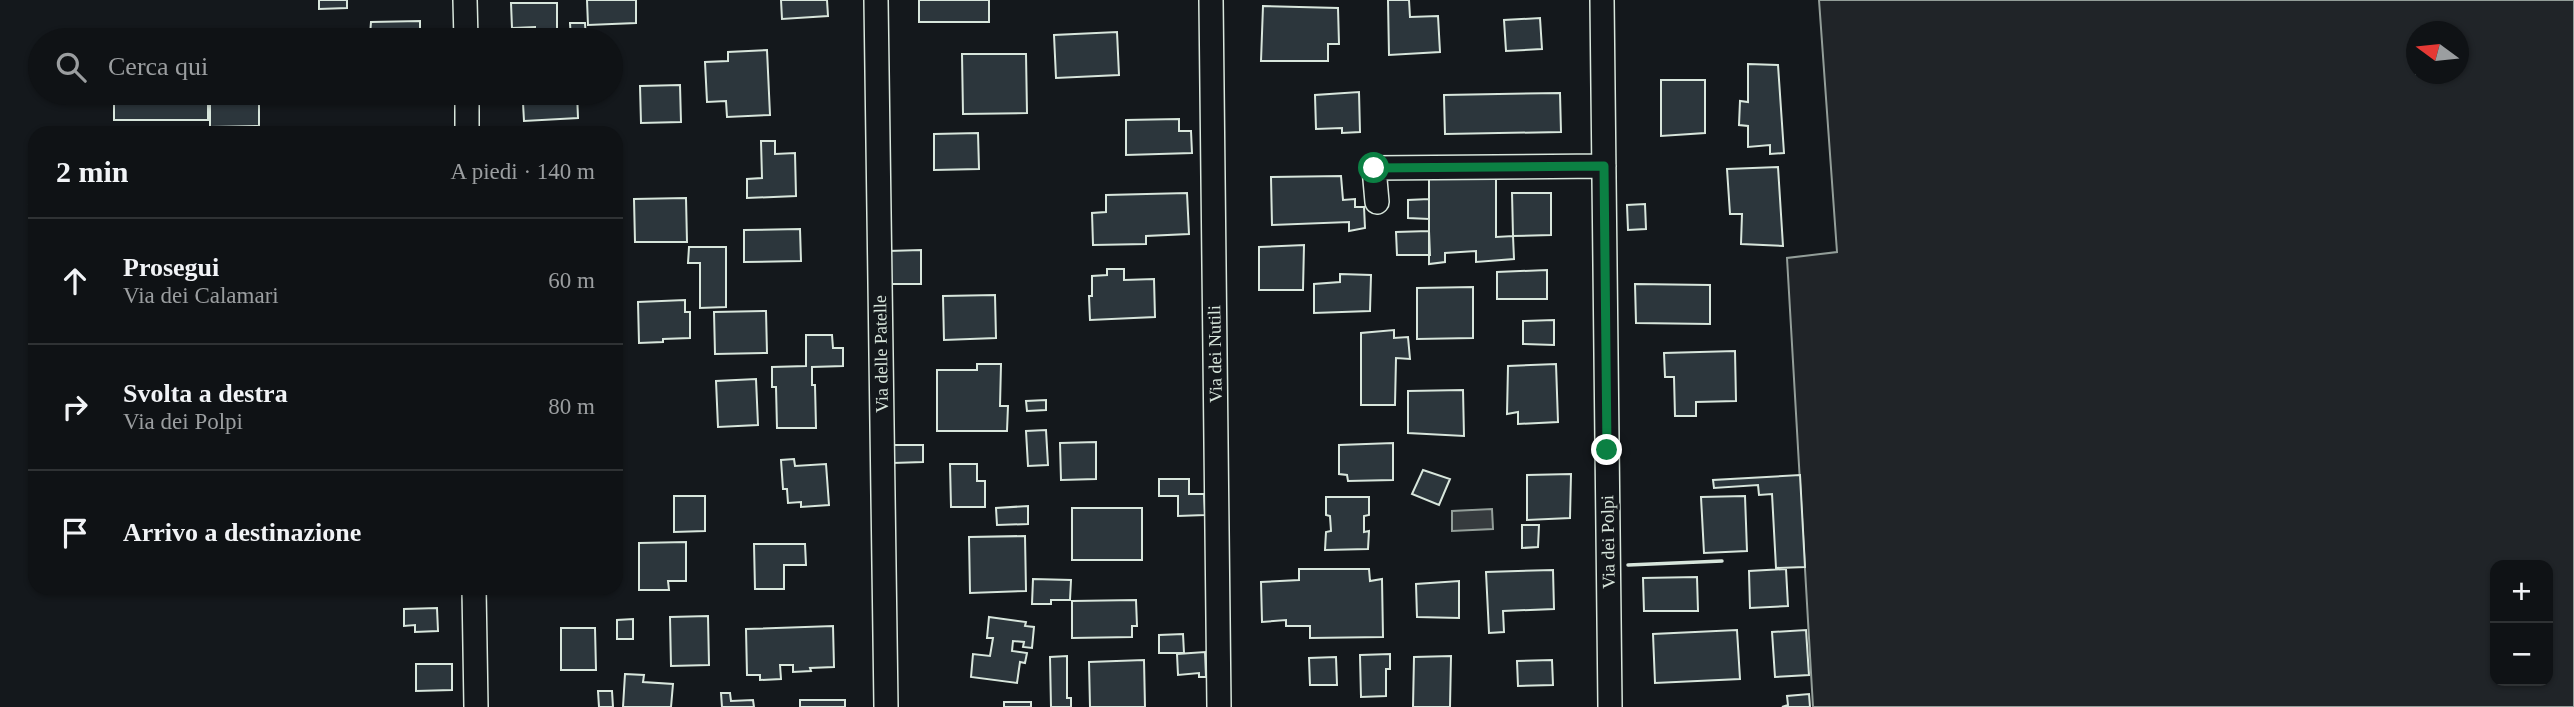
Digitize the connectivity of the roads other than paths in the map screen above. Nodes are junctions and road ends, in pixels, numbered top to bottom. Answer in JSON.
{"nodes":[{"id":1,"x":465,"y":0,"type":"edge"},
{"id":2,"x":876,"y":0,"type":"edge"},
{"id":3,"x":1211,"y":0,"type":"edge"},
{"id":4,"x":1602,"y":0,"type":"edge"},
{"id":5,"x":466,"y":28,"type":"edge"},
{"id":6,"x":467,"y":105,"type":"edge"},
{"id":7,"x":467,"y":126,"type":"edge"},
{"id":8,"x":1604,"y":166,"type":"junction"},
{"id":9,"x":1377,"y":202,"type":"dead end"},
{"id":10,"x":474,"y":595,"type":"edge"},
{"id":11,"x":476,"y":707,"type":"edge"},
{"id":12,"x":886,"y":707,"type":"edge"},
{"id":13,"x":1219,"y":707,"type":"edge"},
{"id":14,"x":1610,"y":707,"type":"edge"}],
"edges":[{"from":1,"to":5,"type":"street"},
{"from":2,"to":12,"type":"street","name":"Via delle Patelle"},
{"from":3,"to":13,"type":"street","name":"Via dei Nutili"},
{"from":4,"to":8,"type":"street","name":"Via dei Polpi"},
{"from":6,"to":7,"type":"street"},
{"from":8,"to":9,"type":"street"},
{"from":8,"to":14,"type":"street","name":"Via dei Polpi"},
{"from":10,"to":11,"type":"street"}]}
